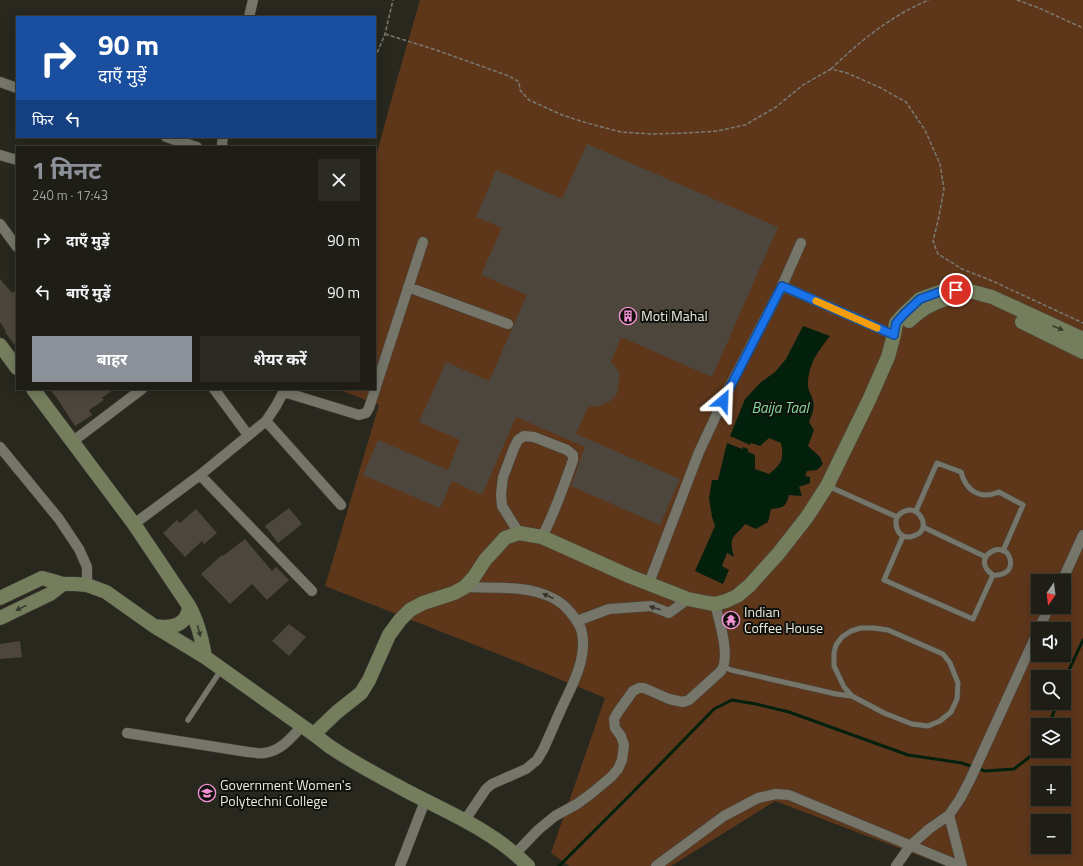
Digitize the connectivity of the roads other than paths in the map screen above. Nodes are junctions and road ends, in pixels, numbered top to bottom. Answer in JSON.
{"nodes":[{"id":1,"x":253,"y":0,"type":"edge"},
{"id":2,"x":249,"y":16,"type":"edge"},
{"id":3,"x":0,"y":82,"type":"edge"},
{"id":4,"x":16,"y":88,"type":"edge"},
{"id":5,"x":169,"y":138,"type":"edge"},
{"id":6,"x":194,"y":146,"type":"edge"},
{"id":7,"x":0,"y":155,"type":"edge"},
{"id":8,"x":16,"y":160,"type":"edge"},
{"id":9,"x":2,"y":226,"type":"edge"},
{"id":10,"x":16,"y":233,"type":"edge"},
{"id":11,"x":423,"y":242,"type":"dead end"},
{"id":12,"x":801,"y":243,"type":"dead end"},
{"id":13,"x":16,"y":246,"type":"edge"},
{"id":14,"x":782,"y":286,"type":"junction"},
{"id":15,"x":408,"y":287,"type":"junction"},
{"id":16,"x":508,"y":324,"type":"dead end"},
{"id":17,"x":894,"y":335,"type":"junction"},
{"id":18,"x":1083,"y":339,"type":"edge"},
{"id":19,"x":0,"y":345,"type":"edge"},
{"id":20,"x":1083,"y":352,"type":"edge"},
{"id":21,"x":16,"y":367,"type":"edge"},
{"id":22,"x":376,"y":386,"type":"edge"},
{"id":23,"x":34,"y":390,"type":"edge"},
{"id":24,"x":141,"y":390,"type":"edge"},
{"id":25,"x":215,"y":390,"type":"edge"},
{"id":26,"x":284,"y":390,"type":"edge"},
{"id":27,"x":375,"y":390,"type":"edge"},
{"id":28,"x":266,"y":420,"type":"junction"},
{"id":29,"x":248,"y":435,"type":"junction"},
{"id":30,"x":72,"y":442,"type":"junction"},
{"id":31,"x":0,"y":447,"type":"edge"},
{"id":32,"x":200,"y":475,"type":"junction"},
{"id":33,"x":827,"y":486,"type":"junction"},
{"id":34,"x":341,"y":505,"type":"dead end"},
{"id":35,"x":916,"y":511,"type":"junction"},
{"id":36,"x":897,"y":517,"type":"junction"},
{"id":37,"x":134,"y":524,"type":"junction"},
{"id":38,"x":923,"y":527,"type":"junction"},
{"id":39,"x":519,"y":533,"type":"junction"},
{"id":40,"x":1083,"y":535,"type":"edge"},
{"id":41,"x":903,"y":536,"type":"junction"},
{"id":42,"x":542,"y":537,"type":"junction"},
{"id":43,"x":1003,"y":551,"type":"junction"},
{"id":44,"x":986,"y":557,"type":"junction"},
{"id":45,"x":1065,"y":574,"type":"edge"},
{"id":46,"x":993,"y":575,"type":"junction"},
{"id":47,"x":649,"y":583,"type":"junction"},
{"id":48,"x":63,"y":584,"type":"junction"},
{"id":49,"x":87,"y":585,"type":"junction"},
{"id":50,"x":465,"y":587,"type":"junction"},
{"id":51,"x":312,"y":591,"type":"dead end"},
{"id":52,"x":0,"y":598,"type":"edge"},
{"id":53,"x":688,"y":599,"type":"junction"},
{"id":54,"x":715,"y":604,"type":"junction"},
{"id":55,"x":189,"y":606,"type":"junction"},
{"id":56,"x":0,"y":618,"type":"edge"},
{"id":57,"x":577,"y":621,"type":"junction"},
{"id":58,"x":154,"y":626,"type":"junction"},
{"id":59,"x":1031,"y":645,"type":"edge"},
{"id":60,"x":205,"y":657,"type":"junction"},
{"id":61,"x":221,"y":669,"type":"junction"},
{"id":62,"x":722,"y":669,"type":"junction"},
{"id":63,"x":852,"y":696,"type":"junction"},
{"id":64,"x":188,"y":720,"type":"dead end"},
{"id":65,"x":302,"y":726,"type":"junction"},
{"id":66,"x":127,"y":733,"type":"dead end"},
{"id":67,"x":314,"y":734,"type":"junction"},
{"id":68,"x":425,"y":801,"type":"junction"},
{"id":69,"x":949,"y":815,"type":"junction"},
{"id":70,"x":465,"y":820,"type":"junction"},
{"id":71,"x":910,"y":846,"type":"junction"},
{"id":72,"x":522,"y":860,"type":"edge"},
{"id":73,"x":400,"y":866,"type":"edge"},
{"id":74,"x":656,"y":866,"type":"edge"},
{"id":75,"x":896,"y":866,"type":"edge"},
{"id":76,"x":961,"y":866,"type":"edge"}],
"edges":[{"from":1,"to":2,"type":"street"},
{"from":3,"to":4,"type":"street"},
{"from":5,"to":6,"type":"street"},
{"from":7,"to":8,"type":"street"},
{"from":9,"to":10,"type":"street"},
{"from":9,"to":13,"type":"street"},
{"from":11,"to":15,"type":"street"},
{"from":12,"to":14,"type":"street"},
{"from":14,"to":17,"type":"street"},
{"from":14,"to":47,"type":"street"},
{"from":15,"to":16,"type":"street"},
{"from":15,"to":22,"type":"street"},
{"from":17,"to":18,"type":"street","one_way":true},
{"from":17,"to":20,"type":"street"},
{"from":17,"to":33,"type":"street"},
{"from":19,"to":21,"type":"street"},
{"from":23,"to":30,"type":"street"},
{"from":24,"to":30,"type":"street"},
{"from":25,"to":29,"type":"street"},
{"from":26,"to":27,"type":"street"},
{"from":26,"to":28,"type":"street"},
{"from":28,"to":29,"type":"street"},
{"from":28,"to":34,"type":"street"},
{"from":29,"to":32,"type":"street"},
{"from":30,"to":37,"type":"street"},
{"from":31,"to":49,"type":"street"},
{"from":32,"to":37,"type":"street"},
{"from":32,"to":51,"type":"street"},
{"from":33,"to":36,"type":"lane"},
{"from":33,"to":54,"type":"street"},
{"from":35,"to":36,"type":"lane"},
{"from":35,"to":38,"type":"lane"},
{"from":35,"to":43,"type":"lane"},
{"from":36,"to":41,"type":"lane"},
{"from":37,"to":55,"type":"street"},
{"from":38,"to":41,"type":"lane"},
{"from":38,"to":44,"type":"lane"},
{"from":39,"to":42,"type":"street"},
{"from":39,"to":42,"type":"street"},
{"from":39,"to":50,"type":"street"},
{"from":40,"to":45,"type":"street"},
{"from":41,"to":46,"type":"lane"},
{"from":42,"to":47,"type":"street"},
{"from":43,"to":44,"type":"lane"},
{"from":43,"to":46,"type":"lane"},
{"from":44,"to":46,"type":"lane"},
{"from":47,"to":53,"type":"street"},
{"from":48,"to":49,"type":"street"},
{"from":48,"to":52,"type":"street"},
{"from":48,"to":56,"type":"street","one_way":true},
{"from":49,"to":58,"type":"street"},
{"from":57,"to":50,"type":"street","one_way":true},
{"from":50,"to":67,"type":"street"},
{"from":53,"to":54,"type":"street"},
{"from":53,"to":57,"type":"street","one_way":true},
{"from":54,"to":62,"type":"street"},
{"from":55,"to":58,"type":"street"},
{"from":55,"to":60,"type":"street","one_way":true},
{"from":57,"to":70,"type":"street"},
{"from":58,"to":60,"type":"street"},
{"from":59,"to":69,"type":"street"},
{"from":60,"to":61,"type":"street"},
{"from":61,"to":64,"type":"lane"},
{"from":61,"to":65,"type":"street"},
{"from":62,"to":63,"type":"lane"},
{"from":62,"to":72,"type":"street"},
{"from":63,"to":63,"type":"lane"},
{"from":65,"to":66,"type":"street"},
{"from":65,"to":67,"type":"street"},
{"from":67,"to":68,"type":"street"},
{"from":68,"to":70,"type":"street"},
{"from":68,"to":73,"type":"street"},
{"from":69,"to":71,"type":"street"},
{"from":69,"to":76,"type":"street"},
{"from":70,"to":72,"type":"street"},
{"from":71,"to":74,"type":"street"},
{"from":71,"to":75,"type":"street"},
{"from":71,"to":76,"type":"street"}]}
